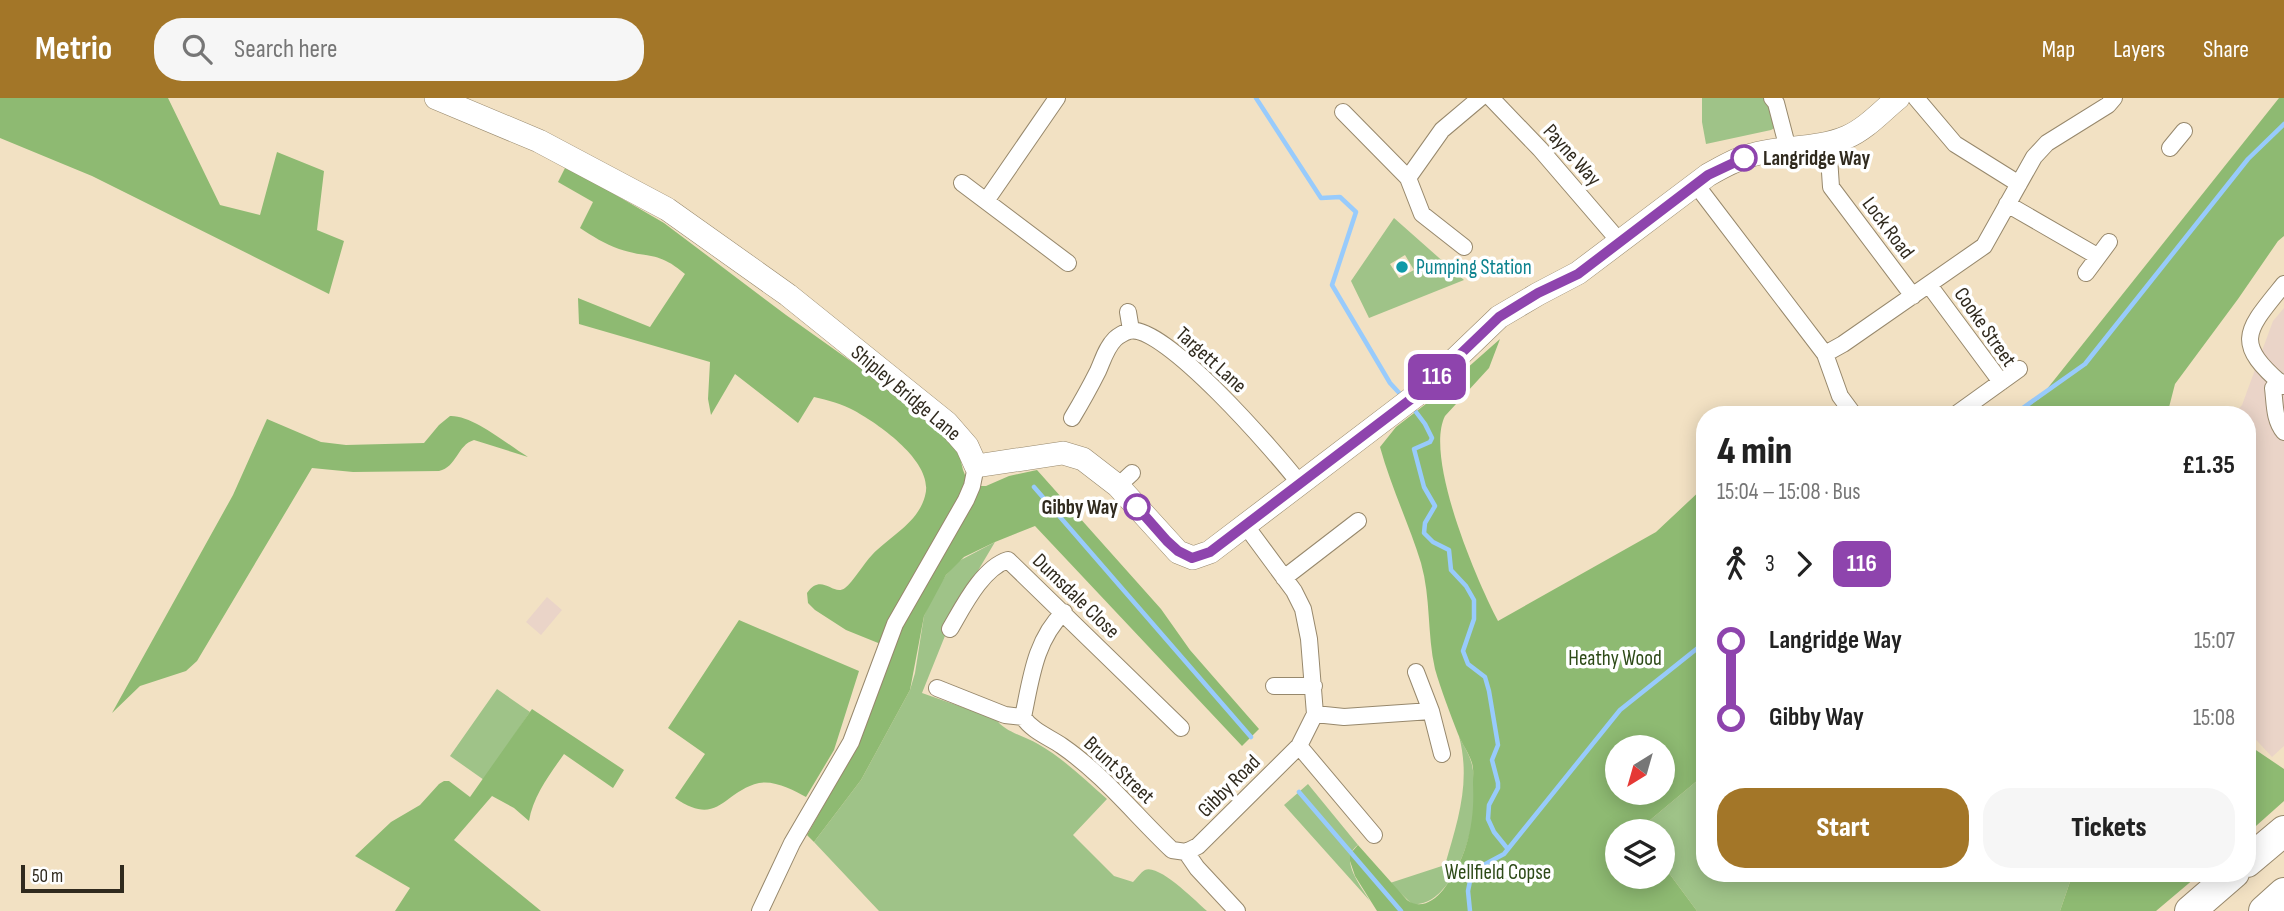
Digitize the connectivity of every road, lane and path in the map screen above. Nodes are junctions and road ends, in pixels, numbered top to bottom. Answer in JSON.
{"nodes":[{"id":1,"x":436,"y":98,"type":"edge"},
{"id":2,"x":1057,"y":98,"type":"edge"},
{"id":3,"x":1480,"y":98,"type":"edge"},
{"id":4,"x":1491,"y":98,"type":"edge"},
{"id":5,"x":1772,"y":98,"type":"edge"},
{"id":6,"x":1898,"y":98,"type":"edge"},
{"id":7,"x":1916,"y":98,"type":"edge"},
{"id":8,"x":2114,"y":98,"type":"edge"},
{"id":9,"x":1343,"y":112,"type":"dead end"},
{"id":10,"x":2184,"y":131,"type":"dead end"},
{"id":11,"x":1828,"y":142,"type":"junction"},
{"id":12,"x":2170,"y":148,"type":"dead end"},
{"id":13,"x":1788,"y":149,"type":"junction"},
{"id":14,"x":1408,"y":178,"type":"junction"},
{"id":15,"x":962,"y":183,"type":"dead end"},
{"id":16,"x":2018,"y":184,"type":"junction"},
{"id":17,"x":1697,"y":186,"type":"junction"},
{"id":18,"x":986,"y":201,"type":"junction"},
{"id":19,"x":2007,"y":204,"type":"junction"},
{"id":20,"x":1620,"y":242,"type":"junction"},
{"id":21,"x":2109,"y":242,"type":"dead end"},
{"id":22,"x":1464,"y":247,"type":"dead end"},
{"id":23,"x":2097,"y":256,"type":"junction"},
{"id":24,"x":1068,"y":263,"type":"dead end"},
{"id":25,"x":2086,"y":273,"type":"dead end"},
{"id":26,"x":2284,"y":284,"type":"edge"},
{"id":27,"x":1929,"y":285,"type":"junction"},
{"id":28,"x":1913,"y":296,"type":"junction"},
{"id":29,"x":1128,"y":312,"type":"dead end"},
{"id":30,"x":1131,"y":330,"type":"junction"},
{"id":31,"x":1825,"y":354,"type":"junction"},
{"id":32,"x":2019,"y":369,"type":"dead end"},
{"id":33,"x":2001,"y":382,"type":"junction"},
{"id":34,"x":2281,"y":383,"type":"edge"},
{"id":35,"x":1847,"y":406,"type":"edge"},
{"id":36,"x":1968,"y":406,"type":"edge"},
{"id":37,"x":1072,"y":418,"type":"dead end"},
{"id":38,"x":2284,"y":432,"type":"edge"},
{"id":39,"x":976,"y":466,"type":"junction"},
{"id":40,"x":1300,"y":484,"type":"junction"},
{"id":41,"x":1358,"y":521,"type":"dead end"},
{"id":42,"x":1246,"y":526,"type":"junction"},
{"id":43,"x":1284,"y":578,"type":"junction"},
{"id":44,"x":1064,"y":612,"type":"junction"},
{"id":45,"x":950,"y":629,"type":"dead end"},
{"id":46,"x":1416,"y":672,"type":"dead end"},
{"id":47,"x":1274,"y":686,"type":"dead end"},
{"id":48,"x":1314,"y":686,"type":"junction"},
{"id":49,"x":937,"y":688,"type":"dead end"},
{"id":50,"x":1431,"y":711,"type":"junction"},
{"id":51,"x":1315,"y":714,"type":"junction"},
{"id":52,"x":1023,"y":717,"type":"junction"},
{"id":53,"x":1181,"y":728,"type":"dead end"},
{"id":54,"x":1299,"y":746,"type":"junction"},
{"id":55,"x":1442,"y":754,"type":"dead end"},
{"id":56,"x":2284,"y":831,"type":"edge"},
{"id":57,"x":1374,"y":835,"type":"dead end"},
{"id":58,"x":1186,"y":852,"type":"junction"},
{"id":59,"x":2256,"y":854,"type":"edge"},
{"id":60,"x":2224,"y":882,"type":"edge"},
{"id":61,"x":2284,"y":893,"type":"edge"},
{"id":62,"x":760,"y":911,"type":"edge"},
{"id":63,"x":1237,"y":911,"type":"edge"},
{"id":64,"x":2190,"y":911,"type":"edge"},
{"id":65,"x":2263,"y":911,"type":"edge"}],
"edges":[{"from":1,"to":39,"type":"street","name":"Shipley Bridge Lane"},
{"from":2,"to":18,"type":"street"},
{"from":3,"to":14,"type":"street"},
{"from":4,"to":20,"type":"street","name":"Payne Way"},
{"from":5,"to":13,"type":"street"},
{"from":6,"to":11,"type":"street"},
{"from":7,"to":16,"type":"street"},
{"from":8,"to":16,"type":"street"},
{"from":9,"to":14,"type":"street"},
{"from":10,"to":12,"type":"street"},
{"from":11,"to":13,"type":"street"},
{"from":11,"to":28,"type":"street","name":"Lock Road"},
{"from":13,"to":17,"type":"street"},
{"from":14,"to":22,"type":"street"},
{"from":15,"to":18,"type":"street"},
{"from":16,"to":19,"type":"street"},
{"from":17,"to":20,"type":"street"},
{"from":17,"to":31,"type":"street"},
{"from":18,"to":24,"type":"street"},
{"from":19,"to":23,"type":"street"},
{"from":19,"to":27,"type":"street"},
{"from":20,"to":40,"type":"street"},
{"from":21,"to":23,"type":"street"},
{"from":23,"to":25,"type":"street"},
{"from":26,"to":34,"type":"street"},
{"from":27,"to":28,"type":"street"},
{"from":27,"to":33,"type":"street","name":"Cooke Street"},
{"from":28,"to":31,"type":"street"},
{"from":29,"to":30,"type":"street"},
{"from":30,"to":37,"type":"street"},
{"from":30,"to":40,"type":"street","name":"Targett Lane"},
{"from":31,"to":35,"type":"street"},
{"from":32,"to":33,"type":"street"},
{"from":33,"to":36,"type":"street","name":"Cooke Street"},
{"from":34,"to":38,"type":"street"},
{"from":39,"to":42,"type":"street"},
{"from":39,"to":62,"type":"street"},
{"from":40,"to":42,"type":"street"},
{"from":41,"to":43,"type":"street"},
{"from":42,"to":43,"type":"street","name":"Gibby Road"},
{"from":43,"to":48,"type":"street","name":"Gibby Road"},
{"from":44,"to":45,"type":"street","name":"Dumsdale Close"},
{"from":44,"to":52,"type":"street"},
{"from":44,"to":53,"type":"street","name":"Dumsdale Close"},
{"from":46,"to":50,"type":"street"},
{"from":47,"to":48,"type":"street"},
{"from":48,"to":51,"type":"street","name":"Gibby Road"},
{"from":49,"to":52,"type":"street","name":"Brunt Street"},
{"from":50,"to":51,"type":"street"},
{"from":50,"to":55,"type":"street"},
{"from":51,"to":54,"type":"street","name":"Gibby Road"},
{"from":52,"to":58,"type":"street","name":"Brunt Street"},
{"from":54,"to":57,"type":"street"},
{"from":54,"to":58,"type":"street","name":"Gibby Road"},
{"from":56,"to":59,"type":"highway"},
{"from":58,"to":63,"type":"street"},
{"from":60,"to":64,"type":"highway"},
{"from":61,"to":65,"type":"highway"}]}
